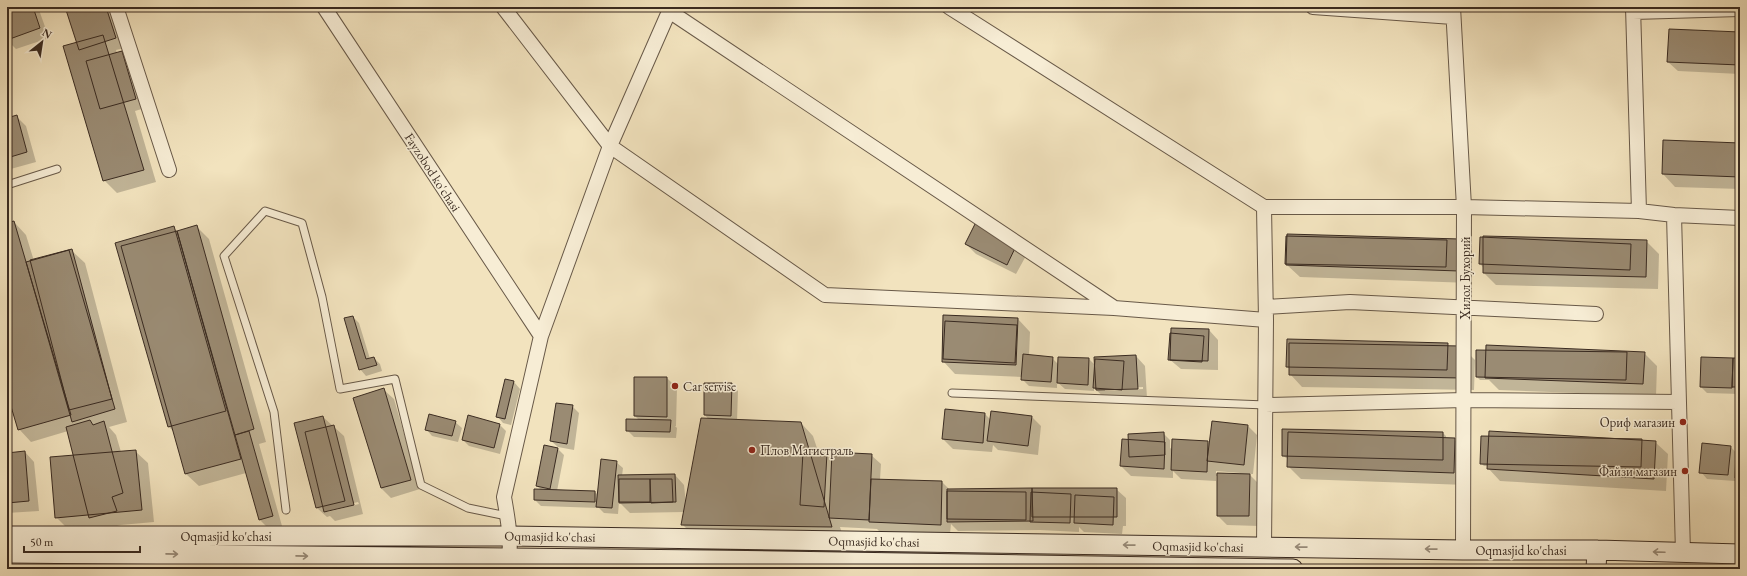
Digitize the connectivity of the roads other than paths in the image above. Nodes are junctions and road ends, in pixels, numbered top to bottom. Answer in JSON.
{"nodes":[{"id":1,"x":116,"y":7,"type":"edge"},
{"id":2,"x":324,"y":7,"type":"edge"},
{"id":3,"x":503,"y":7,"type":"edge"},
{"id":4,"x":949,"y":7,"type":"edge"},
{"id":5,"x":1313,"y":7,"type":"edge"},
{"id":6,"x":670,"y":9,"type":"edge"},
{"id":7,"x":1633,"y":9,"type":"edge"},
{"id":8,"x":1740,"y":9,"type":"edge"},
{"id":9,"x":1453,"y":12,"type":"edge"},
{"id":10,"x":610,"y":146,"type":"junction"},
{"id":11,"x":57,"y":169,"type":"dead end"},
{"id":12,"x":169,"y":170,"type":"dead end"},
{"id":13,"x":7,"y":185,"type":"edge"},
{"id":14,"x":1264,"y":207,"type":"junction"},
{"id":15,"x":1464,"y":207,"type":"junction"},
{"id":16,"x":1639,"y":211,"type":"junction"},
{"id":17,"x":1674,"y":215,"type":"junction"},
{"id":18,"x":1740,"y":218,"type":"edge"},
{"id":19,"x":1114,"y":308,"type":"junction"},
{"id":20,"x":1465,"y":308,"type":"junction"},
{"id":21,"x":1266,"y":313,"type":"junction"},
{"id":22,"x":1596,"y":314,"type":"dead end"},
{"id":23,"x":541,"y":336,"type":"junction"},
{"id":24,"x":952,"y":393,"type":"dead end"},
{"id":25,"x":1464,"y":400,"type":"junction"},
{"id":26,"x":1679,"y":402,"type":"junction"},
{"id":27,"x":1266,"y":405,"type":"junction"},
{"id":28,"x":286,"y":510,"type":"dead end"},
{"id":29,"x":507,"y":516,"type":"junction"},
{"id":30,"x":7,"y":536,"type":"edge"},
{"id":31,"x":509,"y":536,"type":"junction"},
{"id":32,"x":1264,"y":547,"type":"junction"},
{"id":33,"x":1462,"y":550,"type":"junction"},
{"id":34,"x":1597,"y":550,"type":"junction"},
{"id":35,"x":7,"y":553,"type":"edge"},
{"id":36,"x":1683,"y":553,"type":"junction"},
{"id":37,"x":1740,"y":554,"type":"edge"},
{"id":38,"x":509,"y":563,"type":"edge"},
{"id":39,"x":709,"y":564,"type":"edge"},
{"id":40,"x":1293,"y":569,"type":"edge"},
{"id":41,"x":1596,"y":569,"type":"edge"}],
"edges":[{"from":1,"to":12,"type":"street"},
{"from":2,"to":23,"type":"street","name":"Fayzobod ko'chasi"},
{"from":3,"to":10,"type":"street"},
{"from":4,"to":14,"type":"street"},
{"from":5,"to":9,"type":"street"},
{"from":6,"to":10,"type":"street"},
{"from":6,"to":19,"type":"street"},
{"from":7,"to":8,"type":"street"},
{"from":7,"to":16,"type":"street"},
{"from":9,"to":15,"type":"street","name":"Хилол Бухорий"},
{"from":10,"to":19,"type":"street"},
{"from":10,"to":23,"type":"street"},
{"from":11,"to":13,"type":"lane"},
{"from":14,"to":15,"type":"street"},
{"from":14,"to":21,"type":"street"},
{"from":15,"to":16,"type":"street"},
{"from":15,"to":20,"type":"street","name":"Хилол Бухорий"},
{"from":16,"to":17,"type":"street"},
{"from":17,"to":18,"type":"street"},
{"from":17,"to":26,"type":"street"},
{"from":19,"to":21,"type":"street"},
{"from":20,"to":21,"type":"street"},
{"from":20,"to":22,"type":"street"},
{"from":20,"to":25,"type":"street","name":"Хилол Бухорий"},
{"from":21,"to":27,"type":"street"},
{"from":23,"to":29,"type":"street"},
{"from":24,"to":27,"type":"lane"},
{"from":25,"to":26,"type":"street"},
{"from":25,"to":27,"type":"street"},
{"from":25,"to":33,"type":"street","name":"Хилол Бухорий"},
{"from":26,"to":36,"type":"street"},
{"from":27,"to":32,"type":"street"},
{"from":28,"to":29,"type":"lane"},
{"from":29,"to":31,"type":"street"},
{"from":30,"to":31,"type":"main road","name":"Oqmasjid ko'chasi"},
{"from":32,"to":31,"type":"main road","name":"Oqmasjid ko'chasi","one_way":true},
{"from":31,"to":38,"type":"street"},
{"from":33,"to":32,"type":"main road","name":"Oqmasjid ko'chasi","one_way":true},
{"from":33,"to":34,"type":"main road","name":"Oqmasjid ko'chasi"},
{"from":36,"to":34,"type":"main road","name":"Oqmasjid ko'chasi","one_way":true},
{"from":34,"to":41,"type":"main road"},
{"from":35,"to":38,"type":"main road","name":"Oqmasjid ko'chasi","one_way":true},
{"from":36,"to":37,"type":"main road","name":"Oqmasjid ko'chasi"},
{"from":38,"to":39,"type":"main road","name":"Oqmasjid ko'chasi"},
{"from":39,"to":40,"type":"main road","name":"Oqmasjid ko'chasi"}]}
